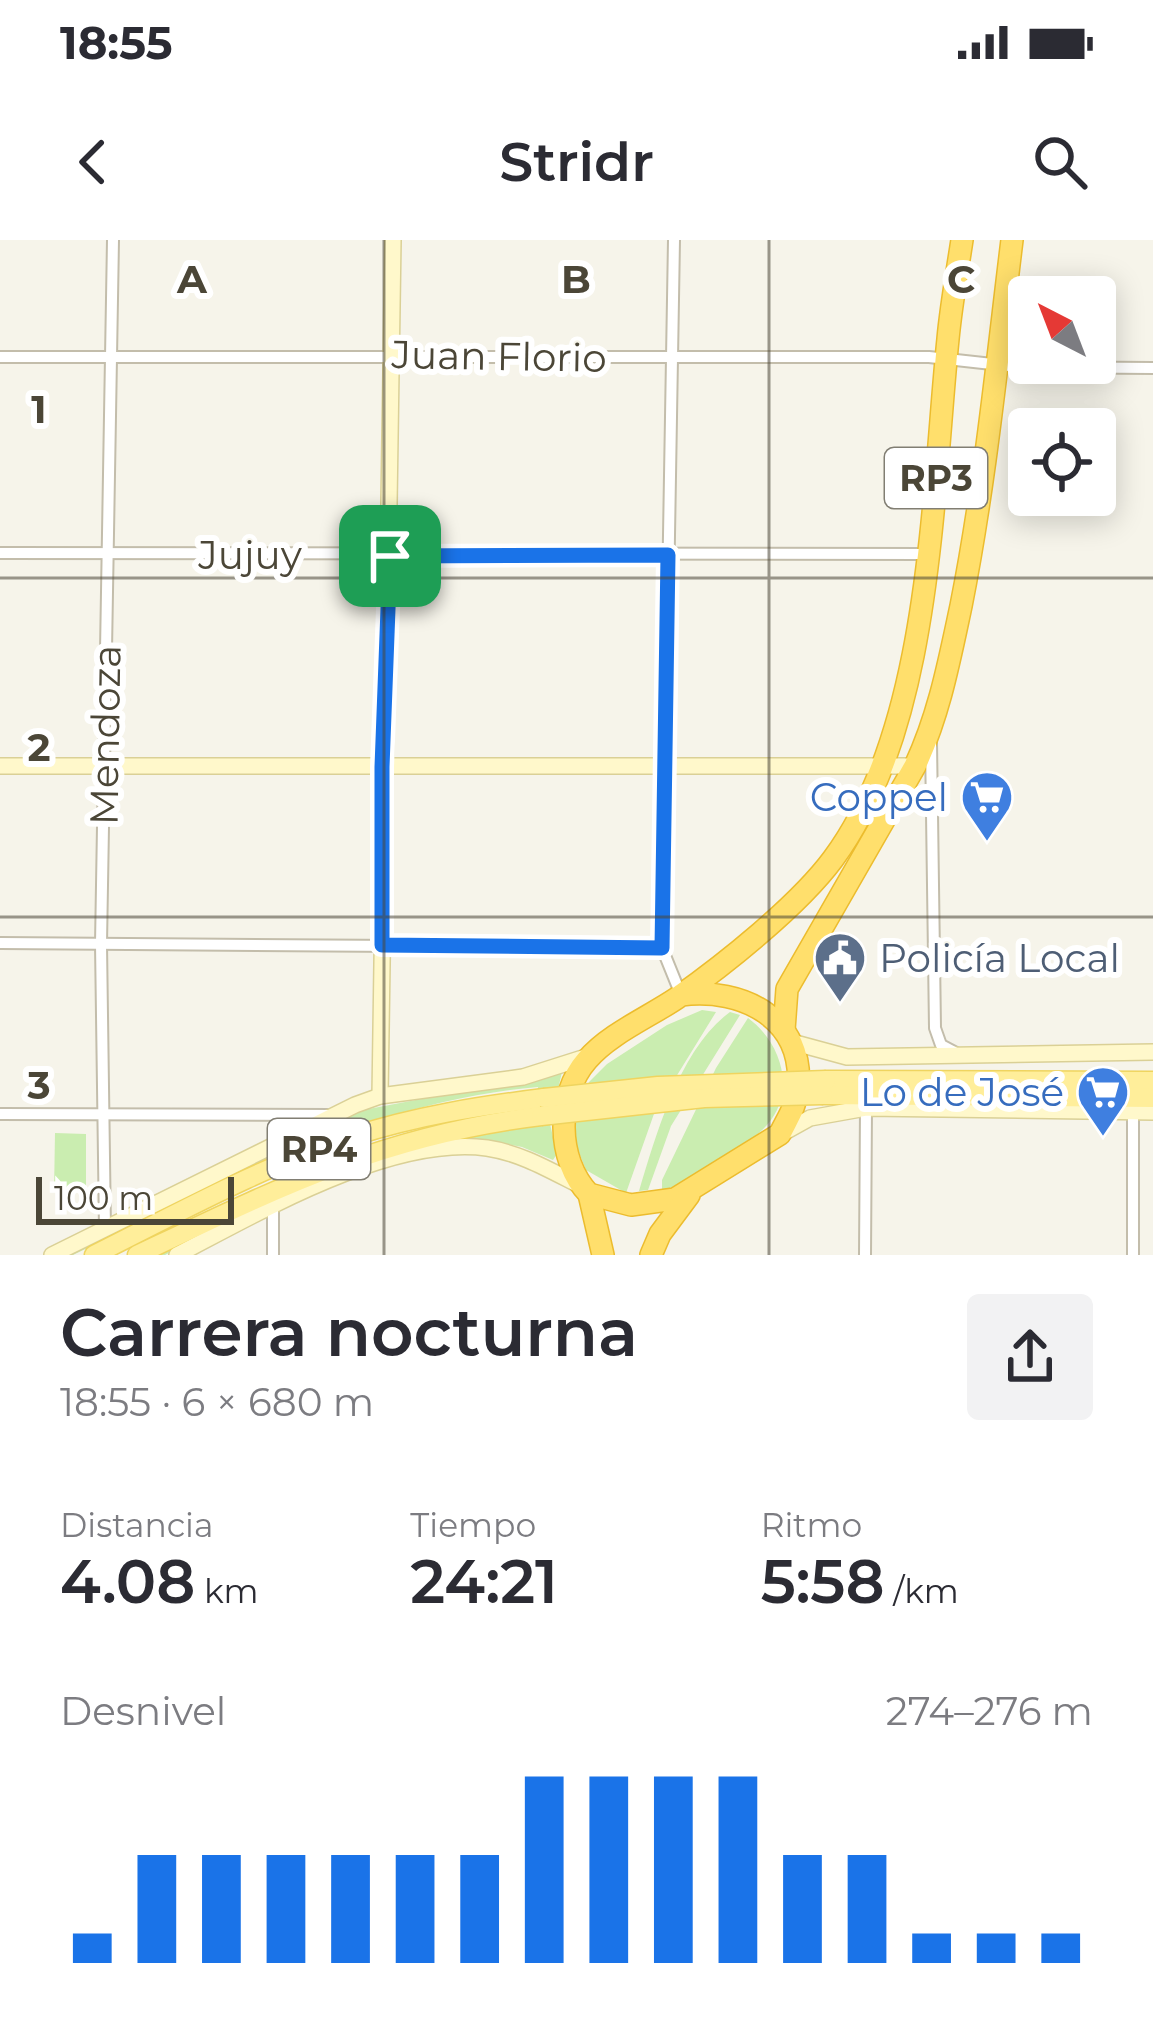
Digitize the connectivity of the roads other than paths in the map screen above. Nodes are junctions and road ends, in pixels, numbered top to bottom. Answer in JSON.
{"nodes":[{"id":1,"x":113,"y":240,"type":"edge"},
{"id":2,"x":393,"y":240,"type":"edge"},
{"id":3,"x":674,"y":240,"type":"edge"},
{"id":4,"x":962,"y":240,"type":"edge"},
{"id":5,"x":1012,"y":240,"type":"edge"},
{"id":6,"x":393,"y":354,"type":"junction"},
{"id":7,"x":0,"y":357,"type":"edge"},
{"id":8,"x":113,"y":358,"type":"junction"},
{"id":9,"x":672,"y":358,"type":"junction"},
{"id":10,"x":946,"y":358,"type":"junction"},
{"id":11,"x":998,"y":365,"type":"junction"},
{"id":12,"x":1153,"y":368,"type":"edge"},
{"id":13,"x":0,"y":553,"type":"edge"},
{"id":14,"x":108,"y":554,"type":"junction"},
{"id":15,"x":931,"y":554,"type":"junction"},
{"id":16,"x":668,"y":555,"type":"junction"},
{"id":17,"x":390,"y":556,"type":"junction"},
{"id":18,"x":931,"y":733,"type":"junction"},
{"id":19,"x":0,"y":766,"type":"edge"},
{"id":20,"x":915,"y":766,"type":"junction"},
{"id":21,"x":104,"y":767,"type":"junction"},
{"id":22,"x":382,"y":767,"type":"junction"},
{"id":23,"x":665,"y":767,"type":"junction"},
{"id":24,"x":878,"y":769,"type":"junction"},
{"id":25,"x":0,"y":943,"type":"edge"},
{"id":26,"x":101,"y":944,"type":"junction"},
{"id":27,"x":382,"y":945,"type":"junction"},
{"id":28,"x":662,"y":948,"type":"junction"},
{"id":29,"x":681,"y":994,"type":"junction"},
{"id":30,"x":786,"y":1035,"type":"junction"},
{"id":31,"x":1153,"y":1052,"type":"edge"},
{"id":32,"x":962,"y":1055,"type":"junction"},
{"id":33,"x":590,"y":1056,"type":"junction"},
{"id":34,"x":1153,"y":1081,"type":"edge"},
{"id":35,"x":825,"y":1088,"type":"junction"},
{"id":36,"x":380,"y":1096,"type":"junction"},
{"id":37,"x":1153,"y":1098,"type":"edge"},
{"id":38,"x":542,"y":1107,"type":"junction"},
{"id":39,"x":866,"y":1108,"type":"junction"},
{"id":40,"x":1133,"y":1112,"type":"junction"},
{"id":41,"x":1153,"y":1112,"type":"edge"},
{"id":42,"x":0,"y":1114,"type":"edge"},
{"id":43,"x":334,"y":1115,"type":"junction"},
{"id":44,"x":102,"y":1116,"type":"junction"},
{"id":45,"x":780,"y":1134,"type":"junction"},
{"id":46,"x":585,"y":1190,"type":"junction"},
{"id":47,"x":692,"y":1191,"type":"junction"},
{"id":48,"x":273,"y":1206,"type":"junction"},
{"id":49,"x":105,"y":1229,"type":"junction"},
{"id":50,"x":52,"y":1255,"type":"edge"},
{"id":51,"x":94,"y":1255,"type":"edge"},
{"id":52,"x":136,"y":1255,"type":"edge"},
{"id":53,"x":176,"y":1255,"type":"edge"},
{"id":54,"x":272,"y":1255,"type":"edge"},
{"id":55,"x":603,"y":1255,"type":"edge"},
{"id":56,"x":651,"y":1255,"type":"edge"},
{"id":57,"x":865,"y":1255,"type":"edge"},
{"id":58,"x":1133,"y":1255,"type":"edge"}],
"edges":[{"from":1,"to":8,"type":"street","name":"Mendoza"},
{"from":2,"to":6,"type":"street"},
{"from":3,"to":9,"type":"street"},
{"from":4,"to":10,"type":"highway","number":"RP3"},
{"from":5,"to":11,"type":"highway","number":"RP3"},
{"from":6,"to":8,"type":"street","name":"Juan Florio"},
{"from":6,"to":9,"type":"street","name":"Juan Florio"},
{"from":6,"to":17,"type":"street"},
{"from":7,"to":8,"type":"street","name":"Juan Florio"},
{"from":8,"to":14,"type":"street","name":"Mendoza"},
{"from":9,"to":10,"type":"street","name":"Juan Florio"},
{"from":9,"to":16,"type":"street"},
{"from":10,"to":11,"type":"street","name":"Juan Florio"},
{"from":10,"to":15,"type":"highway","number":"RP3"},
{"from":11,"to":12,"type":"street","name":"Juan Florio"},
{"from":11,"to":18,"type":"highway","number":"RP3"},
{"from":13,"to":14,"type":"street","name":"Jujuy"},
{"from":14,"to":17,"type":"street","name":"Jujuy"},
{"from":14,"to":21,"type":"street","name":"Mendoza"},
{"from":15,"to":16,"type":"street","name":"Jujuy"},
{"from":15,"to":24,"type":"highway","number":"RP3"},
{"from":16,"to":17,"type":"street","name":"Jujuy"},
{"from":16,"to":23,"type":"street"},
{"from":17,"to":22,"type":"street"},
{"from":18,"to":20,"type":"highway","number":"RP3"},
{"from":18,"to":32,"type":"street"},
{"from":19,"to":21,"type":"street"},
{"from":20,"to":24,"type":"street"},
{"from":20,"to":30,"type":"highway","number":"RP3"},
{"from":21,"to":22,"type":"street"},
{"from":21,"to":26,"type":"street","name":"Mendoza"},
{"from":22,"to":23,"type":"street"},
{"from":22,"to":27,"type":"street"},
{"from":23,"to":24,"type":"street"},
{"from":23,"to":28,"type":"street"},
{"from":24,"to":29,"type":"highway","number":"RP3"},
{"from":25,"to":26,"type":"street"},
{"from":26,"to":27,"type":"street"},
{"from":26,"to":44,"type":"street","name":"Mendoza"},
{"from":27,"to":28,"type":"street"},
{"from":27,"to":36,"type":"street"},
{"from":28,"to":29,"type":"street"},
{"from":29,"to":30,"type":"highway"},
{"from":29,"to":33,"type":"highway"},
{"from":30,"to":32,"type":"street"},
{"from":30,"to":45,"type":"highway"},
{"from":31,"to":32,"type":"street"},
{"from":33,"to":36,"type":"street"},
{"from":33,"to":46,"type":"highway"},
{"from":34,"to":35,"type":"main road","number":"RP4"},
{"from":35,"to":37,"type":"main road","number":"RP4"},
{"from":35,"to":38,"type":"main road","number":"RP4","bridge":true},
{"from":36,"to":43,"type":"street"},
{"from":38,"to":51,"type":"main road","number":"RP4"},
{"from":38,"to":52,"type":"main road","number":"RP4"},
{"from":39,"to":40,"type":"street"},
{"from":39,"to":45,"type":"street"},
{"from":39,"to":57,"type":"street"},
{"from":40,"to":41,"type":"street"},
{"from":40,"to":58,"type":"street"},
{"from":42,"to":44,"type":"street"},
{"from":43,"to":44,"type":"street"},
{"from":43,"to":49,"type":"street"},
{"from":44,"to":49,"type":"street","name":"Mendoza"},
{"from":45,"to":47,"type":"highway"},
{"from":46,"to":47,"type":"highway"},
{"from":46,"to":48,"type":"street"},
{"from":46,"to":55,"type":"highway"},
{"from":47,"to":56,"type":"highway"},
{"from":48,"to":53,"type":"street"},
{"from":48,"to":54,"type":"street"},
{"from":49,"to":50,"type":"street"}]}
